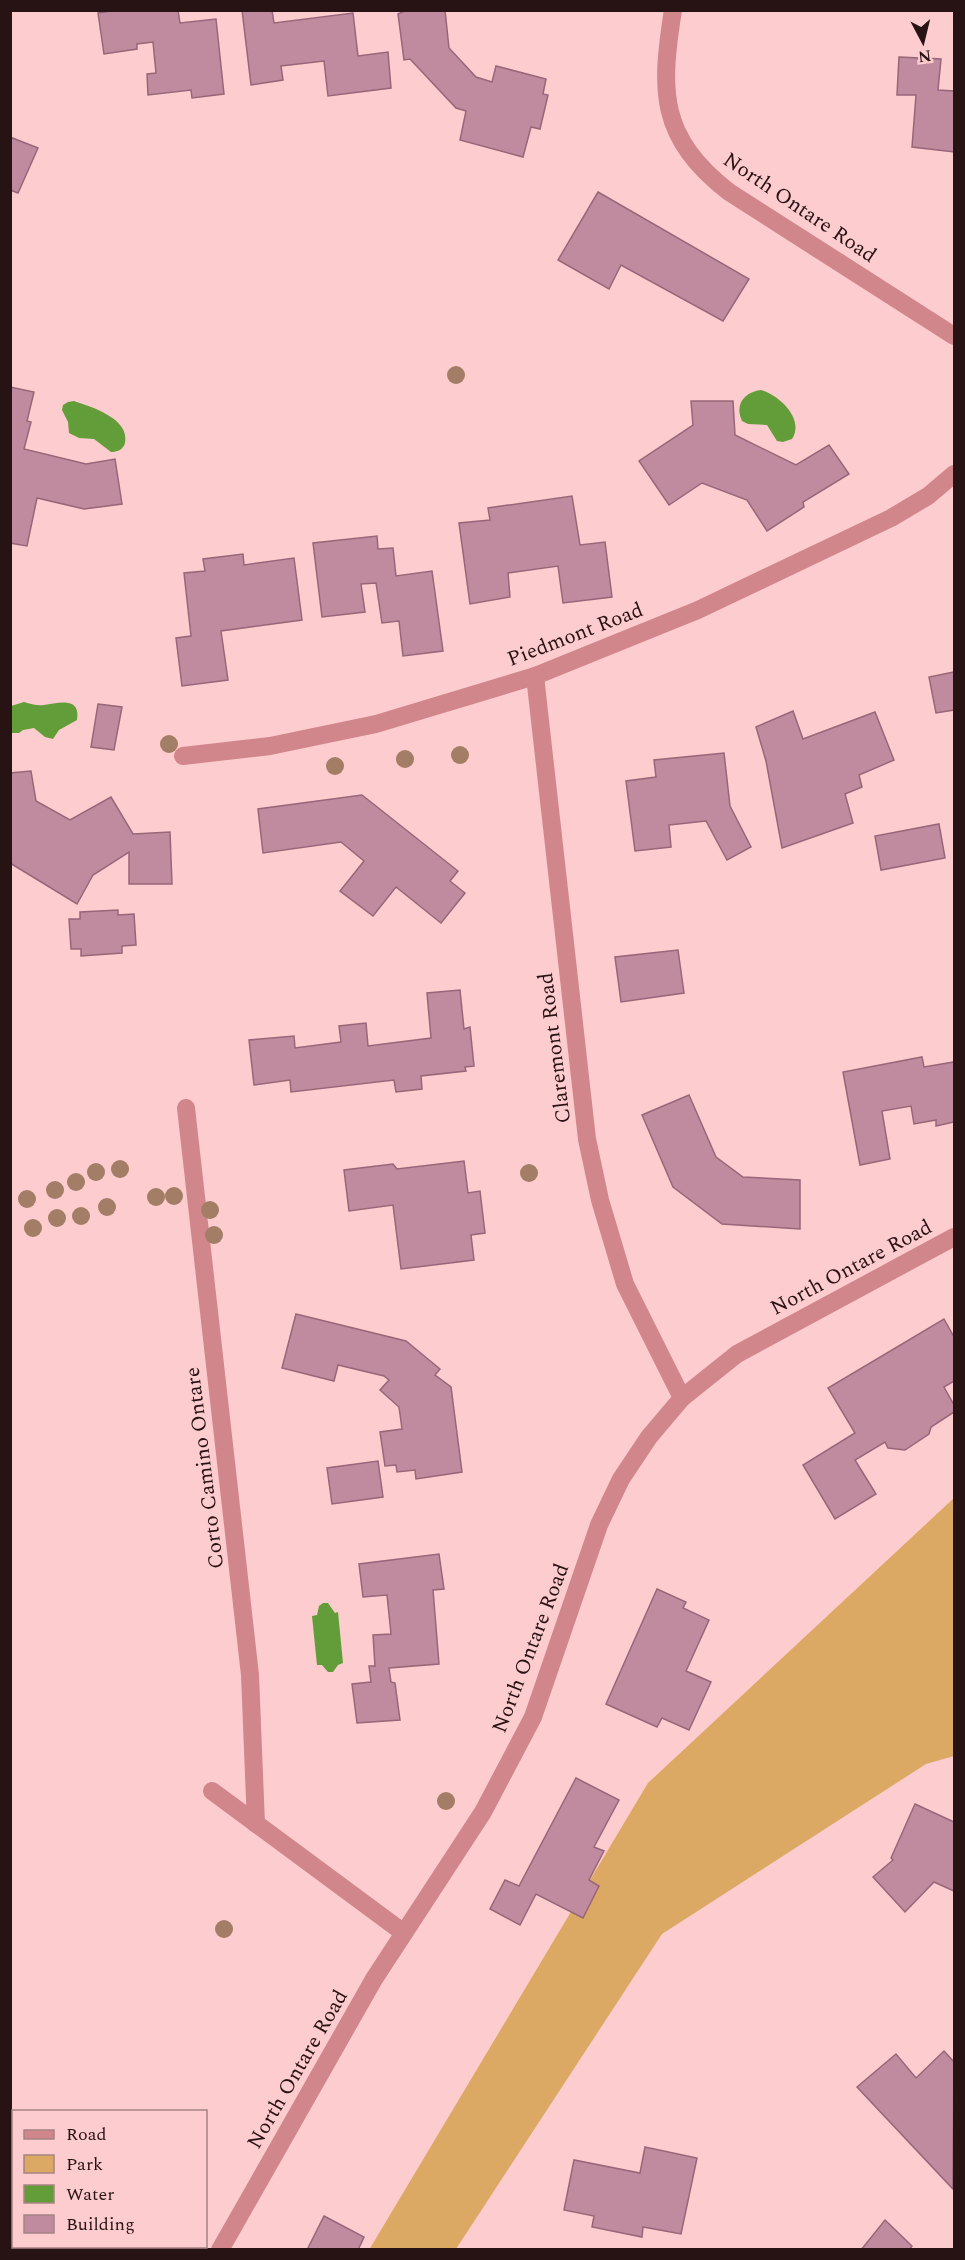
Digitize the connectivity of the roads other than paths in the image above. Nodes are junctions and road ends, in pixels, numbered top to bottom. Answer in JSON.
{"nodes":[{"id":1,"x":673,"y":10,"type":"edge"},
{"id":2,"x":954,"y":336,"type":"edge"},
{"id":3,"x":954,"y":474,"type":"edge"},
{"id":4,"x":535,"y":676,"type":"junction"},
{"id":5,"x":183,"y":756,"type":"dead end"},
{"id":6,"x":186,"y":1108,"type":"dead end"},
{"id":7,"x":954,"y":1237,"type":"edge"},
{"id":8,"x":682,"y":1398,"type":"junction"},
{"id":9,"x":212,"y":1791,"type":"dead end"},
{"id":10,"x":256,"y":1824,"type":"junction"},
{"id":11,"x":404,"y":1933,"type":"junction"},
{"id":12,"x":220,"y":2250,"type":"edge"}],
"edges":[{"from":1,"to":2,"type":"street","name":"North Ontare Road"},
{"from":3,"to":4,"type":"street","name":"Piedmont Road"},
{"from":4,"to":5,"type":"street","name":"Piedmont Road"},
{"from":4,"to":8,"type":"street","name":"Claremont Road"},
{"from":6,"to":10,"type":"street","name":"Corto Camino Ontare"},
{"from":7,"to":8,"type":"street","name":"North Ontare Road"},
{"from":8,"to":11,"type":"street","name":"North Ontare Road"},
{"from":9,"to":10,"type":"street"},
{"from":10,"to":11,"type":"street"},
{"from":11,"to":12,"type":"street","name":"North Ontare Road"}]}
